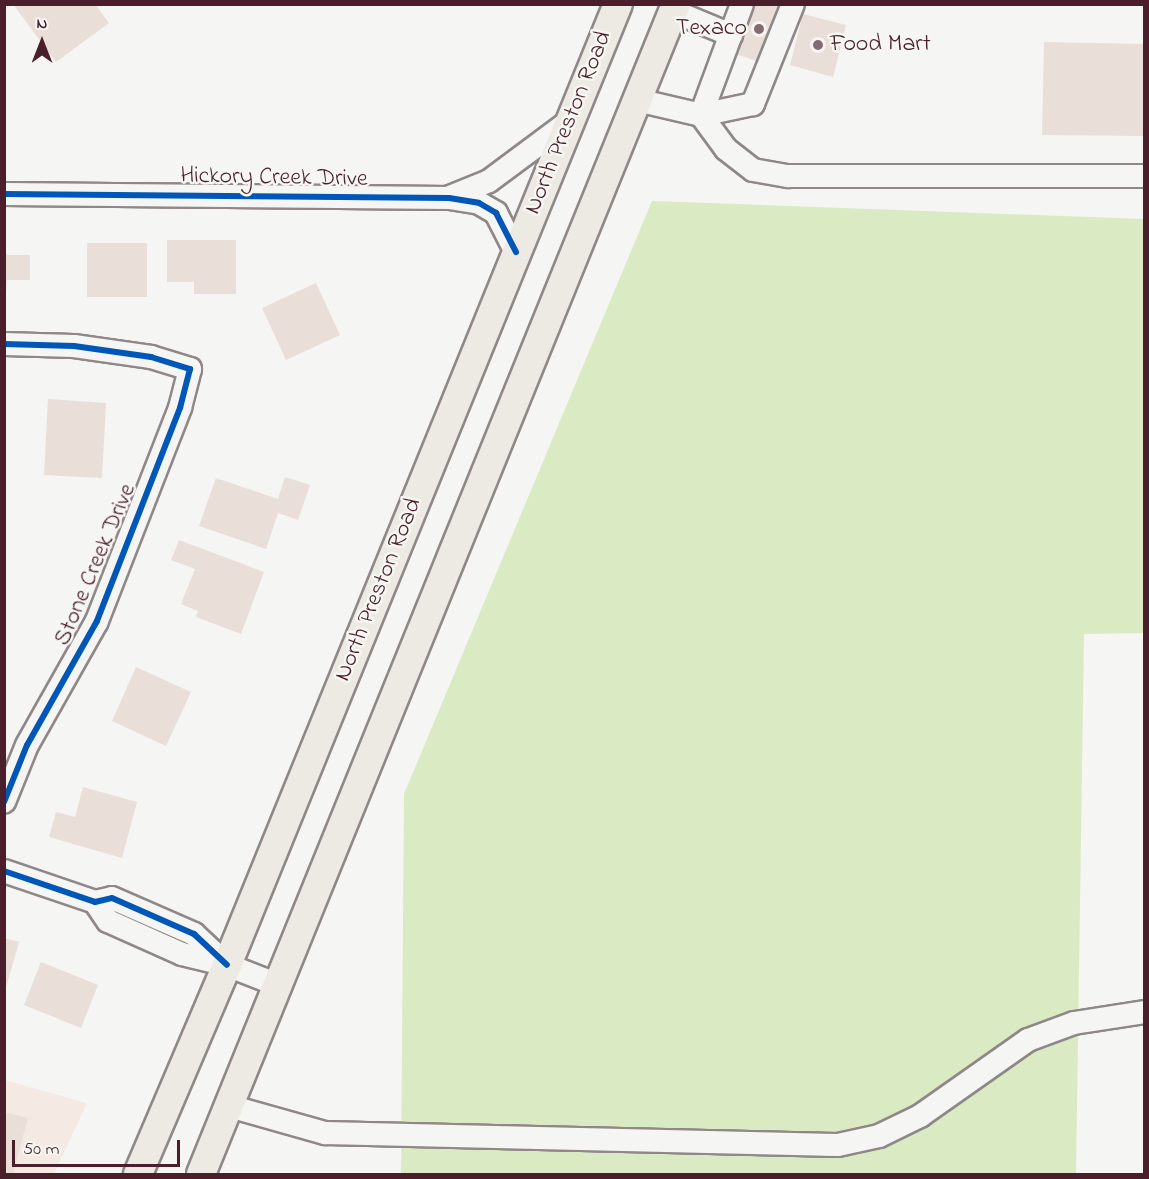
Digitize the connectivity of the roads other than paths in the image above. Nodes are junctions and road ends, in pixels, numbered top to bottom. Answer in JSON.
{"nodes":[{"id":1,"x":618,"y":4,"type":"edge"},
{"id":2,"x":742,"y":4,"type":"edge"},
{"id":3,"x":793,"y":4,"type":"edge"},
{"id":4,"x":675,"y":8,"type":"edge"},
{"id":5,"x":731,"y":35,"type":"junction"},
{"id":6,"x":637,"y":100,"type":"junction"},
{"id":7,"x":701,"y":115,"type":"junction"},
{"id":8,"x":571,"y":120,"type":"junction"},
{"id":9,"x":1144,"y":176,"type":"edge"},
{"id":10,"x":4,"y":194,"type":"edge"},
{"id":11,"x":449,"y":198,"type":"junction"},
{"id":12,"x":516,"y":252,"type":"junction"},
{"id":13,"x":4,"y":344,"type":"edge"},
{"id":14,"x":4,"y":802,"type":"edge"},
{"id":15,"x":4,"y":872,"type":"edge"},
{"id":16,"x":227,"y":965,"type":"junction"},
{"id":17,"x":278,"y":985,"type":"junction"},
{"id":18,"x":1144,"y":1012,"type":"edge"},
{"id":19,"x":229,"y":1106,"type":"junction"},
{"id":20,"x":138,"y":1174,"type":"edge"},
{"id":21,"x":201,"y":1174,"type":"edge"}],
"edges":[{"from":1,"to":8,"type":"main road","name":"North Preston Road"},
{"from":2,"to":5,"type":"street"},
{"from":3,"to":7,"type":"street"},
{"from":4,"to":5,"type":"street"},
{"from":4,"to":6,"type":"main road"},
{"from":5,"to":7,"type":"street"},
{"from":6,"to":7,"type":"street"},
{"from":6,"to":17,"type":"main road"},
{"from":7,"to":9,"type":"street"},
{"from":8,"to":11,"type":"street","name":"Hickory Creek Drive"},
{"from":8,"to":12,"type":"main road","name":"North Preston Road"},
{"from":10,"to":11,"type":"street","name":"Hickory Creek Drive"},
{"from":11,"to":12,"type":"street","name":"Hickory Creek Drive"},
{"from":12,"to":16,"type":"main road","name":"North Preston Road"},
{"from":13,"to":14,"type":"street","name":"Stone Creek Drive"},
{"from":15,"to":16,"type":"street"},
{"from":16,"to":17,"type":"street"},
{"from":16,"to":20,"type":"main road","name":"North Preston Road"},
{"from":17,"to":19,"type":"main road"},
{"from":18,"to":19,"type":"street"},
{"from":19,"to":21,"type":"main road"}]}
